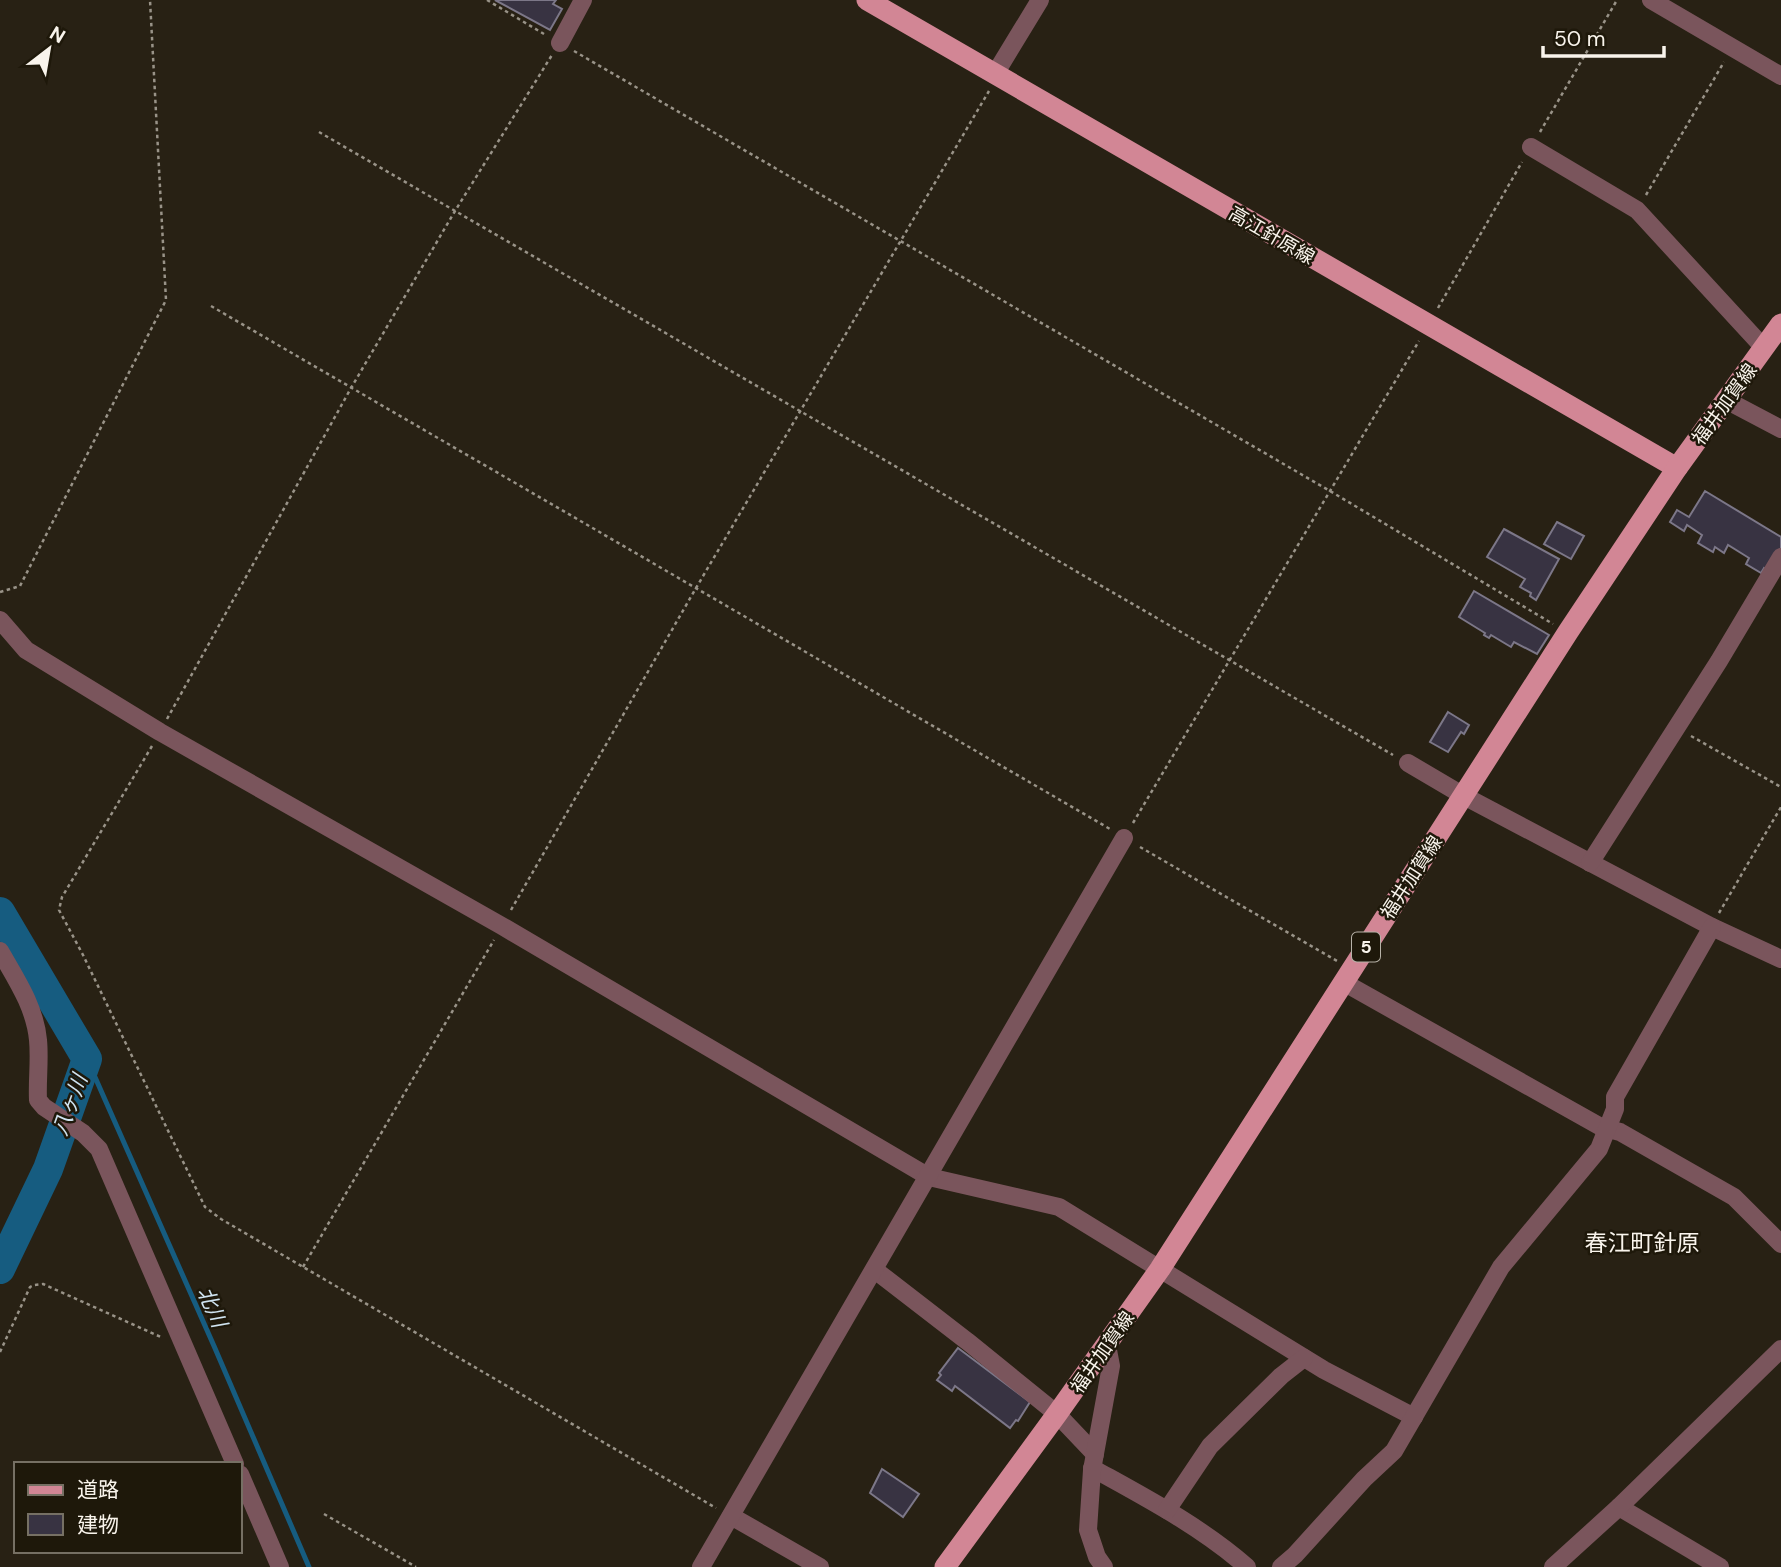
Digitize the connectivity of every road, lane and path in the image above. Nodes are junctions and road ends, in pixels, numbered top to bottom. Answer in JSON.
{"nodes":[{"id":1,"x":150,"y":0,"type":"edge"},
{"id":2,"x":487,"y":0,"type":"edge"},
{"id":3,"x":583,"y":0,"type":"edge"},
{"id":4,"x":867,"y":0,"type":"edge"},
{"id":5,"x":1040,"y":0,"type":"edge"},
{"id":6,"x":1617,"y":0,"type":"edge"},
{"id":7,"x":1651,"y":0,"type":"edge"},
{"id":8,"x":559,"y":43,"type":"junction"},
{"id":9,"x":1732,"y":47,"type":"junction"},
{"id":10,"x":996,"y":75,"type":"junction"},
{"id":11,"x":1781,"y":76,"type":"edge"},
{"id":12,"x":319,"y":132,"type":"dead end"},
{"id":13,"x":1531,"y":147,"type":"junction"},
{"id":14,"x":1637,"y":210,"type":"junction"},
{"id":15,"x":455,"y":211,"type":"junction"},
{"id":16,"x":901,"y":241,"type":"junction"},
{"id":17,"x":211,"y":306,"type":"dead end"},
{"id":18,"x":1781,"y":324,"type":"edge"},
{"id":19,"x":1428,"y":325,"type":"junction"},
{"id":20,"x":1764,"y":348,"type":"junction"},
{"id":21,"x":351,"y":388,"type":"junction"},
{"id":22,"x":1726,"y":400,"type":"junction"},
{"id":23,"x":800,"y":411,"type":"junction"},
{"id":24,"x":1781,"y":429,"type":"edge"},
{"id":25,"x":1677,"y":468,"type":"junction"},
{"id":26,"x":1331,"y":491,"type":"junction"},
{"id":27,"x":1779,"y":564,"type":"edge"},
{"id":28,"x":696,"y":589,"type":"junction"},
{"id":29,"x":0,"y":592,"type":"edge"},
{"id":30,"x":0,"y":620,"type":"edge"},
{"id":31,"x":1567,"y":632,"type":"junction"},
{"id":32,"x":1230,"y":660,"type":"junction"},
{"id":33,"x":1676,"y":727,"type":"junction"},
{"id":34,"x":160,"y":732,"type":"junction"},
{"id":35,"x":1408,"y":763,"type":"joint"},
{"id":36,"x":1781,"y":787,"type":"edge"},
{"id":37,"x":1464,"y":796,"type":"junction"},
{"id":38,"x":1781,"y":807,"type":"edge"},
{"id":39,"x":1124,"y":838,"type":"junction"},
{"id":40,"x":1590,"y":863,"type":"junction"},
{"id":41,"x":502,"y":926,"type":"junction"},
{"id":42,"x":1712,"y":927,"type":"junction"},
{"id":43,"x":0,"y":951,"type":"edge"},
{"id":44,"x":1781,"y":959,"type":"edge"},
{"id":45,"x":1347,"y":975,"type":"junction"},
{"id":46,"x":1606,"y":1130,"type":"junction"},
{"id":47,"x":929,"y":1177,"type":"junction"},
{"id":48,"x":1781,"y":1244,"type":"edge"},
{"id":49,"x":303,"y":1267,"type":"junction"},
{"id":50,"x":1160,"y":1269,"type":"junction"},
{"id":51,"x":875,"y":1270,"type":"junction"},
{"id":52,"x":181,"y":1338,"type":"junction"},
{"id":53,"x":1107,"y":1345,"type":"junction"},
{"id":54,"x":1781,"y":1349,"type":"edge"},
{"id":55,"x":0,"y":1352,"type":"edge"},
{"id":56,"x":1304,"y":1358,"type":"junction"},
{"id":57,"x":1057,"y":1415,"type":"junction"},
{"id":58,"x":1414,"y":1417,"type":"junction"},
{"id":59,"x":1093,"y":1461,"type":"junction"},
{"id":60,"x":234,"y":1462,"type":"edge"},
{"id":61,"x":242,"y":1479,"type":"edge"},
{"id":62,"x":1619,"y":1507,"type":"junction"},
{"id":63,"x":1167,"y":1510,"type":"junction"},
{"id":64,"x":324,"y":1514,"type":"dead end"},
{"id":65,"x":731,"y":1516,"type":"junction"},
{"id":66,"x":281,"y":1567,"type":"edge"},
{"id":67,"x":416,"y":1567,"type":"edge"},
{"id":68,"x":701,"y":1567,"type":"edge"},
{"id":69,"x":820,"y":1567,"type":"edge"},
{"id":70,"x":944,"y":1567,"type":"edge"},
{"id":71,"x":1104,"y":1567,"type":"edge"},
{"id":72,"x":1247,"y":1567,"type":"edge"},
{"id":73,"x":1281,"y":1567,"type":"edge"},
{"id":74,"x":1553,"y":1567,"type":"edge"},
{"id":75,"x":1720,"y":1567,"type":"edge"}],
"edges":[{"from":1,"to":29,"type":"path"},
{"from":2,"to":8,"type":"path"},
{"from":3,"to":8,"type":"street"},
{"from":4,"to":10,"type":"main road","name":"高江針原線"},
{"from":5,"to":10,"type":"street"},
{"from":6,"to":13,"type":"path"},
{"from":7,"to":9,"type":"street"},
{"from":8,"to":15,"type":"path"},
{"from":8,"to":16,"type":"path"},
{"from":9,"to":11,"type":"street"},
{"from":9,"to":14,"type":"path"},
{"from":10,"to":16,"type":"path"},
{"from":10,"to":19,"type":"main road","name":"高江針原線"},
{"from":12,"to":15,"type":"path"},
{"from":13,"to":14,"type":"street"},
{"from":13,"to":19,"type":"path"},
{"from":14,"to":20,"type":"street"},
{"from":15,"to":21,"type":"path"},
{"from":15,"to":23,"type":"path"},
{"from":16,"to":23,"type":"path"},
{"from":16,"to":26,"type":"path"},
{"from":17,"to":21,"type":"path"},
{"from":18,"to":20,"type":"main road","name":"福井加賀線","number":"5"},
{"from":19,"to":25,"type":"main road","name":"高江針原線"},
{"from":19,"to":26,"type":"path"},
{"from":20,"to":22,"type":"main road","name":"福井加賀線","number":"5"},
{"from":21,"to":28,"type":"path"},
{"from":21,"to":34,"type":"path"},
{"from":22,"to":24,"type":"street"},
{"from":22,"to":25,"type":"main road","name":"福井加賀線","number":"5"},
{"from":23,"to":28,"type":"path"},
{"from":23,"to":32,"type":"path"},
{"from":25,"to":31,"type":"main road","name":"福井加賀線","number":"5"},
{"from":26,"to":31,"type":"path"},
{"from":26,"to":32,"type":"path"},
{"from":27,"to":33,"type":"street"},
{"from":28,"to":39,"type":"path"},
{"from":28,"to":41,"type":"path"},
{"from":30,"to":34,"type":"street"},
{"from":31,"to":37,"type":"main road","name":"福井加賀線","number":"5"},
{"from":32,"to":35,"type":"path"},
{"from":32,"to":39,"type":"path"},
{"from":33,"to":36,"type":"path"},
{"from":33,"to":40,"type":"street"},
{"from":34,"to":41,"type":"street"},
{"from":34,"to":49,"type":"path"},
{"from":35,"to":37,"type":"street"},
{"from":37,"to":40,"type":"street"},
{"from":37,"to":45,"type":"main road","name":"福井加賀線","number":"5"},
{"from":38,"to":42,"type":"path"},
{"from":39,"to":45,"type":"path"},
{"from":39,"to":47,"type":"street"},
{"from":40,"to":42,"type":"street"},
{"from":41,"to":47,"type":"street"},
{"from":41,"to":49,"type":"path"},
{"from":42,"to":44,"type":"street"},
{"from":42,"to":46,"type":"street"},
{"from":43,"to":52,"type":"street"},
{"from":45,"to":46,"type":"street"},
{"from":45,"to":50,"type":"main road","name":"福井加賀線","number":"5"},
{"from":46,"to":48,"type":"street"},
{"from":46,"to":58,"type":"street"},
{"from":47,"to":50,"type":"street"},
{"from":47,"to":51,"type":"street"},
{"from":49,"to":65,"type":"path"},
{"from":50,"to":53,"type":"main road","name":"福井加賀線","number":"5"},
{"from":50,"to":56,"type":"street"},
{"from":51,"to":57,"type":"street"},
{"from":51,"to":65,"type":"street"},
{"from":52,"to":55,"type":"path"},
{"from":52,"to":60,"type":"street"},
{"from":53,"to":57,"type":"main road","name":"福井加賀線","number":"5"},
{"from":53,"to":59,"type":"street"},
{"from":54,"to":62,"type":"street"},
{"from":56,"to":58,"type":"street"},
{"from":56,"to":63,"type":"street"},
{"from":57,"to":59,"type":"street"},
{"from":57,"to":70,"type":"main road","name":"福井加賀線","number":"5"},
{"from":58,"to":73,"type":"street"},
{"from":59,"to":63,"type":"street"},
{"from":59,"to":71,"type":"street"},
{"from":61,"to":66,"type":"street"},
{"from":62,"to":74,"type":"street"},
{"from":62,"to":75,"type":"street"},
{"from":63,"to":72,"type":"street"},
{"from":64,"to":67,"type":"path"},
{"from":65,"to":68,"type":"street"},
{"from":65,"to":69,"type":"street"}]}
